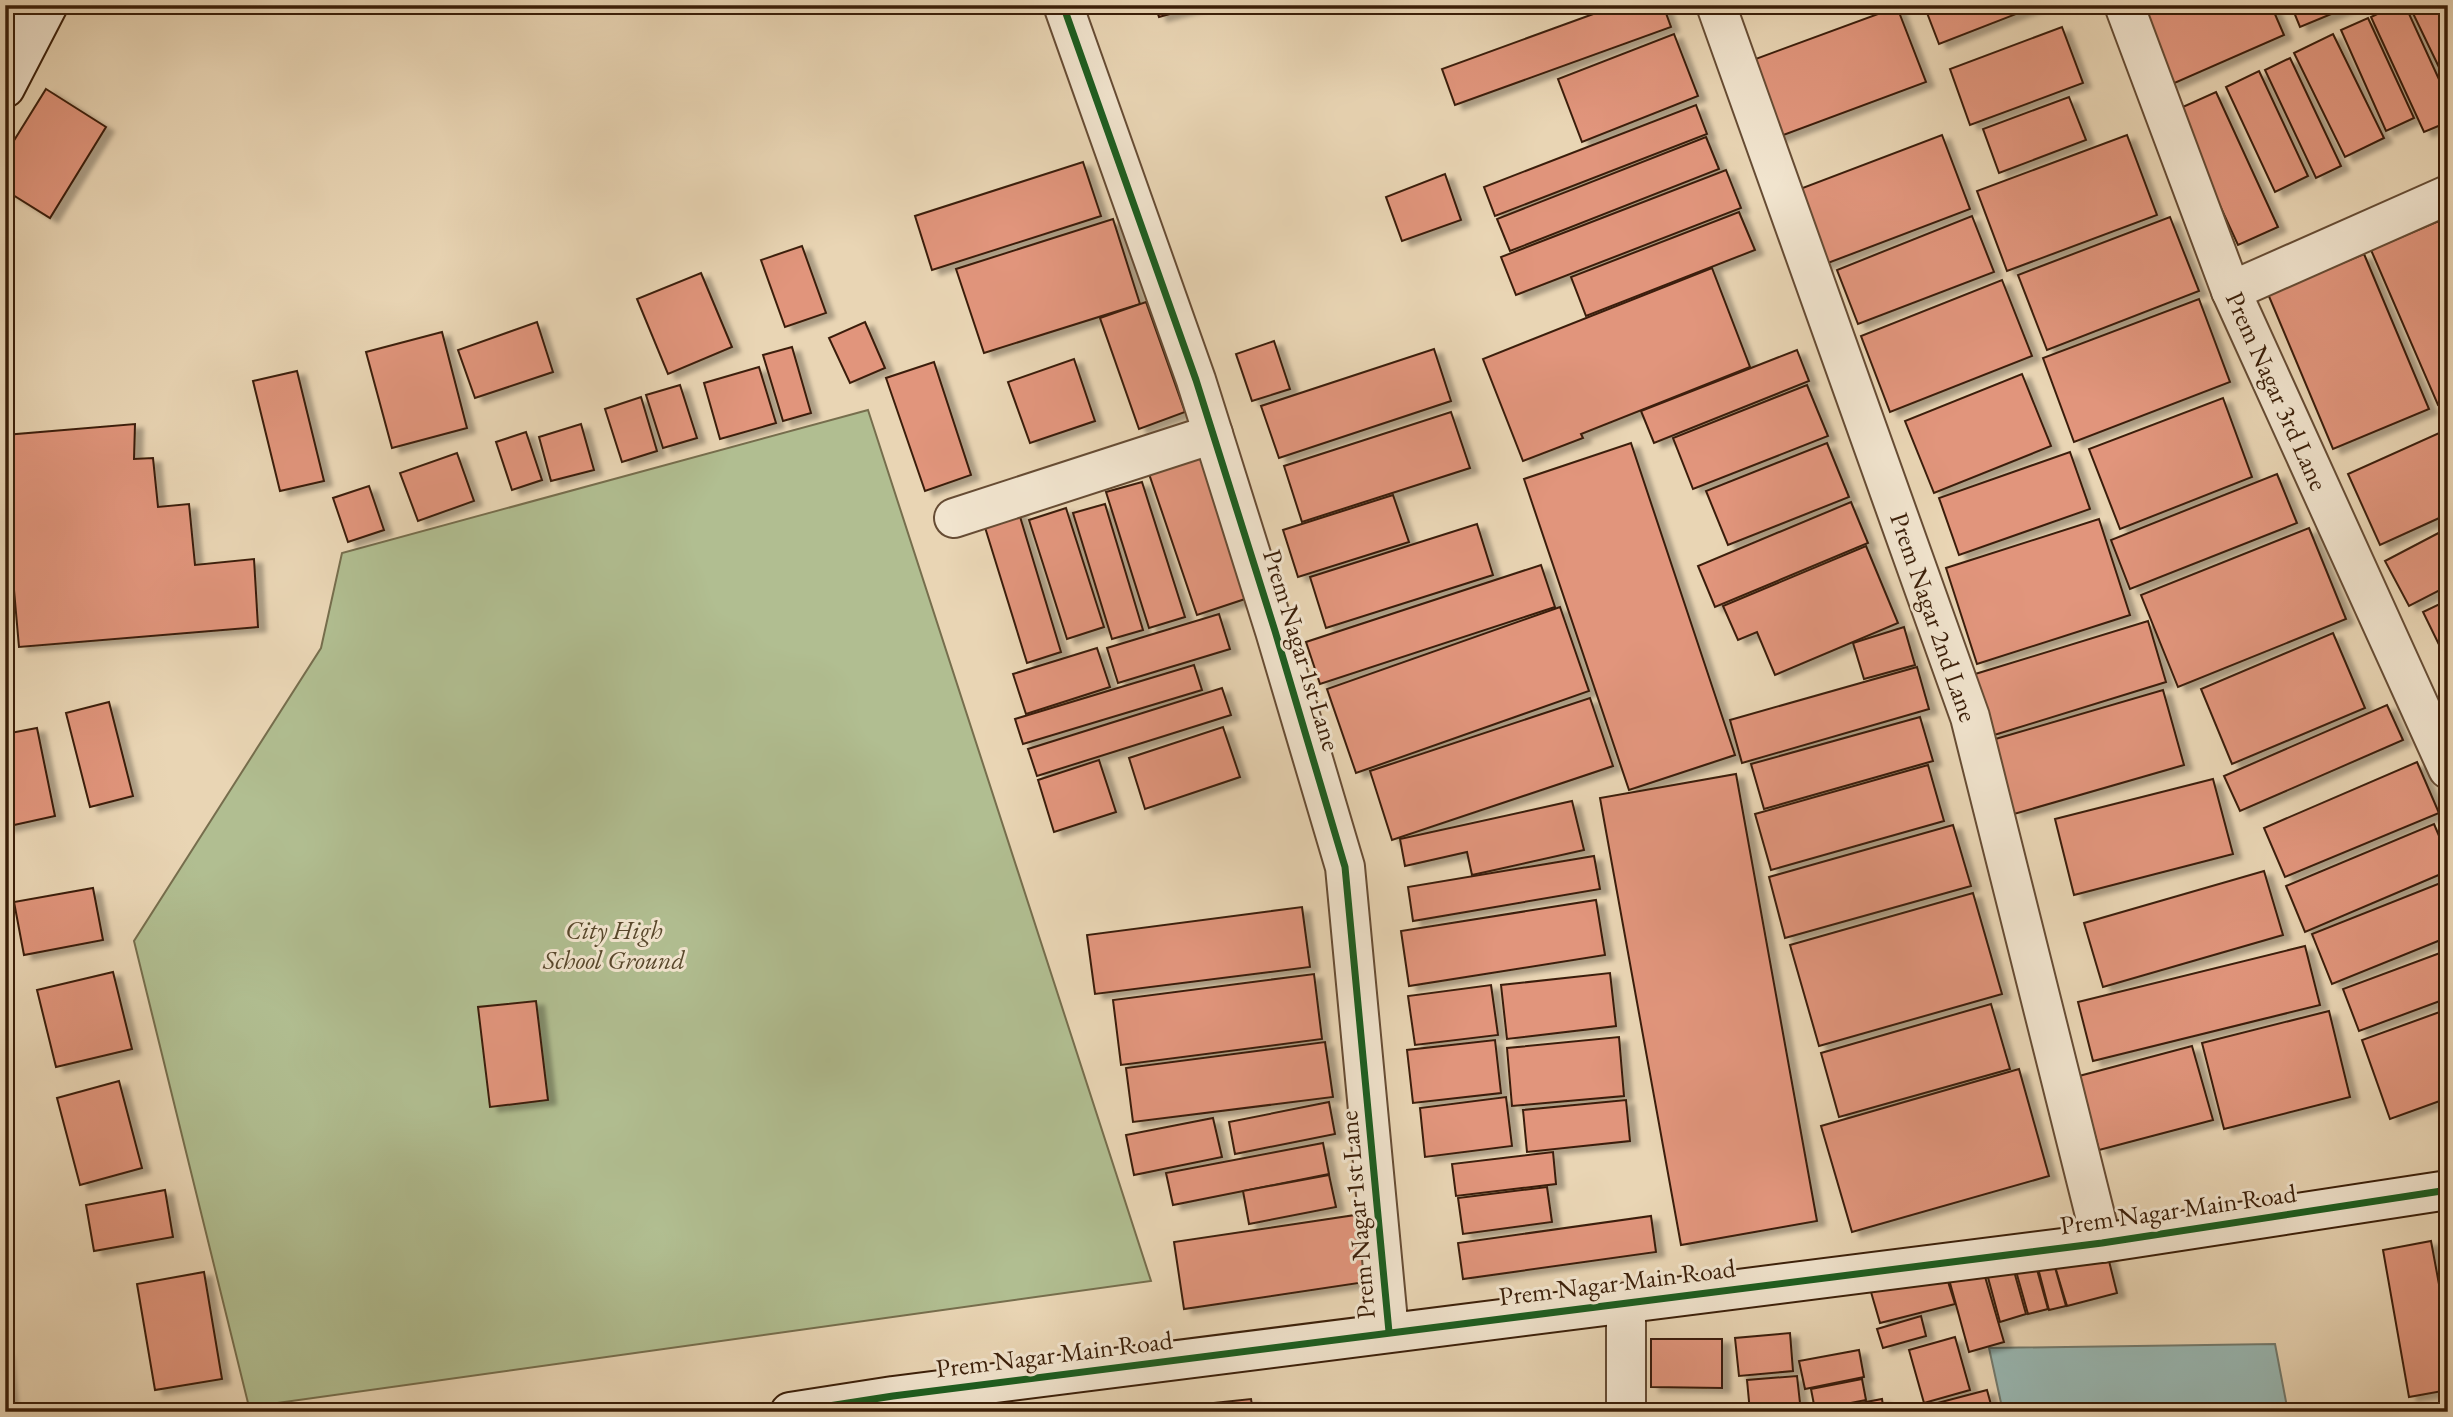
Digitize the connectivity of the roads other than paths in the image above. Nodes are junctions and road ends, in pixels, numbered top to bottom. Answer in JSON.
{"nodes":[{"id":1,"x":9,"y":5,"type":"edge"},
{"id":2,"x":48,"y":5,"type":"edge"},
{"id":3,"x":1063,"y":5,"type":"edge"},
{"id":4,"x":1716,"y":5,"type":"edge"},
{"id":5,"x":2124,"y":5,"type":"edge"},
{"id":6,"x":5,"y":13,"type":"edge"},
{"id":7,"x":5,"y":88,"type":"edge"},
{"id":8,"x":2448,"y":195,"type":"edge"},
{"id":9,"x":2231,"y":291,"type":"junction"},
{"id":10,"x":1213,"y":434,"type":"junction"},
{"id":11,"x":954,"y":518,"type":"dead end"},
{"id":12,"x":2448,"y":769,"type":"edge"},
{"id":13,"x":2448,"y":1190,"type":"edge"},
{"id":14,"x":2102,"y":1243,"type":"junction"},
{"id":15,"x":1626,"y":1302,"type":"junction"},
{"id":16,"x":1389,"y":1332,"type":"junction"},
{"id":17,"x":790,"y":1412,"type":"edge"},
{"id":18,"x":1626,"y":1412,"type":"edge"}],
"edges":[{"from":1,"to":6,"type":"street"},
{"from":2,"to":7,"type":"street"},
{"from":3,"to":10,"type":"street","name":"Prem Nagar 1st Lane"},
{"from":4,"to":14,"type":"street","name":"Prem Nagar 2nd Lane"},
{"from":5,"to":9,"type":"street","name":"Prem Nagar 3rd Lane"},
{"from":8,"to":9,"type":"street"},
{"from":9,"to":12,"type":"street","name":"Prem Nagar 3rd Lane"},
{"from":10,"to":11,"type":"street"},
{"from":10,"to":16,"type":"street","name":"Prem Nagar 1st Lane"},
{"from":13,"to":14,"type":"street","name":"Prem Nagar Main Road"},
{"from":14,"to":15,"type":"street","name":"Prem Nagar Main Road"},
{"from":15,"to":16,"type":"street","name":"Prem Nagar Main Road"},
{"from":15,"to":18,"type":"street"},
{"from":16,"to":17,"type":"street","name":"Prem Nagar Main Road"}]}
